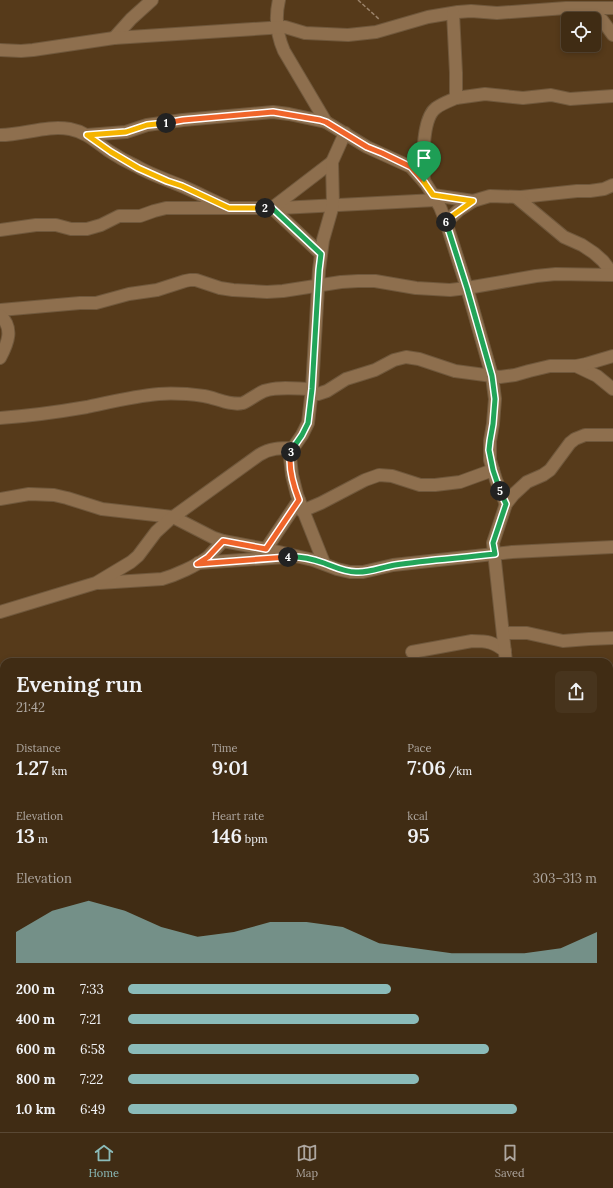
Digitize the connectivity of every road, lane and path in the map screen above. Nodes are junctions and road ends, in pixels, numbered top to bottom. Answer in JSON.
{"nodes":[{"id":1,"x":152,"y":0,"type":"edge"},
{"id":2,"x":279,"y":0,"type":"edge"},
{"id":3,"x":358,"y":0,"type":"edge"},
{"id":4,"x":457,"y":8,"type":"edge"},
{"id":5,"x":586,"y":8,"type":"junction"},
{"id":6,"x":613,"y":8,"type":"edge"},
{"id":7,"x":278,"y":28,"type":"junction"},
{"id":8,"x":390,"y":28,"type":"junction"},
{"id":9,"x":613,"y":35,"type":"edge"},
{"id":10,"x":114,"y":38,"type":"junction"},
{"id":11,"x":0,"y":50,"type":"edge"},
{"id":12,"x":613,"y":96,"type":"edge"},
{"id":13,"x":456,"y":98,"type":"junction"},
{"id":14,"x":326,"y":122,"type":"junction"},
{"id":15,"x":345,"y":133,"type":"junction"},
{"id":16,"x":0,"y":135,"type":"edge"},
{"id":17,"x":87,"y":135,"type":"junction"},
{"id":18,"x":332,"y":162,"type":"junction"},
{"id":19,"x":424,"y":182,"type":"junction"},
{"id":20,"x":613,"y":185,"type":"edge"},
{"id":21,"x":516,"y":197,"type":"junction"},
{"id":22,"x":435,"y":198,"type":"junction"},
{"id":23,"x":473,"y":201,"type":"junction"},
{"id":24,"x":333,"y":205,"type":"junction"},
{"id":25,"x":229,"y":208,"type":"junction"},
{"id":26,"x":272,"y":208,"type":"junction"},
{"id":27,"x":446,"y":222,"type":"junction"},
{"id":28,"x":0,"y":230,"type":"edge"},
{"id":29,"x":321,"y":254,"type":"junction"},
{"id":30,"x":613,"y":274,"type":"edge"},
{"id":31,"x":319,"y":285,"type":"junction"},
{"id":32,"x":467,"y":288,"type":"junction"},
{"id":33,"x":0,"y":310,"type":"edge"},
{"id":34,"x":0,"y":315,"type":"edge"},
{"id":35,"x":613,"y":356,"type":"edge"},
{"id":36,"x":0,"y":358,"type":"edge"},
{"id":37,"x":576,"y":366,"type":"junction"},
{"id":38,"x":492,"y":376,"type":"junction"},
{"id":39,"x":613,"y":389,"type":"edge"},
{"id":40,"x":312,"y":392,"type":"junction"},
{"id":41,"x":0,"y":418,"type":"edge"},
{"id":42,"x":613,"y":435,"type":"edge"},
{"id":43,"x":293,"y":448,"type":"junction"},
{"id":44,"x":493,"y":470,"type":"junction"},
{"id":45,"x":0,"y":499,"type":"edge"},
{"id":46,"x":506,"y":504,"type":"junction"},
{"id":47,"x":301,"y":506,"type":"junction"},
{"id":48,"x":173,"y":517,"type":"junction"},
{"id":49,"x":223,"y":541,"type":"junction"},
{"id":50,"x":613,"y":547,"type":"edge"},
{"id":51,"x":266,"y":549,"type":"junction"},
{"id":52,"x":495,"y":554,"type":"junction"},
{"id":53,"x":300,"y":556,"type":"junction"},
{"id":54,"x":324,"y":563,"type":"junction"},
{"id":55,"x":197,"y":564,"type":"junction"},
{"id":56,"x":96,"y":583,"type":"junction"},
{"id":57,"x":0,"y":612,"type":"edge"},
{"id":58,"x":503,"y":633,"type":"junction"},
{"id":59,"x":613,"y":638,"type":"edge"},
{"id":60,"x":412,"y":652,"type":"dead end"},
{"id":61,"x":506,"y":657,"type":"edge"}],
"edges":[{"from":1,"to":10,"type":"street"},
{"from":2,"to":7,"type":"street"},
{"from":3,"to":8,"type":"path"},
{"from":4,"to":5,"type":"street"},
{"from":4,"to":8,"type":"street"},
{"from":4,"to":13,"type":"street"},
{"from":5,"to":6,"type":"street"},
{"from":5,"to":9,"type":"street"},
{"from":7,"to":8,"type":"street"},
{"from":7,"to":10,"type":"street"},
{"from":7,"to":14,"type":"street"},
{"from":10,"to":11,"type":"street"},
{"from":12,"to":13,"type":"street"},
{"from":13,"to":19,"type":"street"},
{"from":14,"to":15,"type":"street"},
{"from":14,"to":17,"type":"street"},
{"from":15,"to":18,"type":"street"},
{"from":15,"to":19,"type":"street"},
{"from":16,"to":17,"type":"street"},
{"from":17,"to":25,"type":"street"},
{"from":18,"to":24,"type":"street"},
{"from":18,"to":26,"type":"street"},
{"from":19,"to":22,"type":"street"},
{"from":20,"to":21,"type":"street"},
{"from":21,"to":23,"type":"street"},
{"from":21,"to":30,"type":"street"},
{"from":22,"to":23,"type":"street"},
{"from":22,"to":24,"type":"street"},
{"from":22,"to":27,"type":"street"},
{"from":23,"to":27,"type":"street"},
{"from":24,"to":26,"type":"street"},
{"from":24,"to":29,"type":"street"},
{"from":25,"to":26,"type":"street"},
{"from":25,"to":28,"type":"street"},
{"from":26,"to":29,"type":"street"},
{"from":27,"to":32,"type":"street"},
{"from":29,"to":31,"type":"street"},
{"from":30,"to":32,"type":"street"},
{"from":31,"to":32,"type":"street"},
{"from":31,"to":33,"type":"street"},
{"from":31,"to":40,"type":"street"},
{"from":32,"to":38,"type":"street"},
{"from":34,"to":36,"type":"street"},
{"from":35,"to":37,"type":"street"},
{"from":37,"to":38,"type":"street"},
{"from":37,"to":39,"type":"street"},
{"from":38,"to":40,"type":"street"},
{"from":38,"to":44,"type":"street"},
{"from":40,"to":41,"type":"street"},
{"from":40,"to":43,"type":"street"},
{"from":42,"to":46,"type":"street"},
{"from":43,"to":47,"type":"street"},
{"from":43,"to":48,"type":"street"},
{"from":44,"to":46,"type":"street"},
{"from":44,"to":47,"type":"street"},
{"from":45,"to":48,"type":"street"},
{"from":46,"to":52,"type":"street"},
{"from":47,"to":51,"type":"street"},
{"from":47,"to":54,"type":"street"},
{"from":48,"to":49,"type":"street"},
{"from":48,"to":56,"type":"street"},
{"from":49,"to":51,"type":"street"},
{"from":49,"to":55,"type":"street"},
{"from":50,"to":52,"type":"street"},
{"from":51,"to":53,"type":"street"},
{"from":52,"to":54,"type":"street"},
{"from":52,"to":58,"type":"street"},
{"from":53,"to":54,"type":"street"},
{"from":53,"to":55,"type":"street"},
{"from":55,"to":56,"type":"street"},
{"from":56,"to":57,"type":"street"},
{"from":58,"to":59,"type":"street"},
{"from":58,"to":61,"type":"street"},
{"from":60,"to":61,"type":"street"}]}
